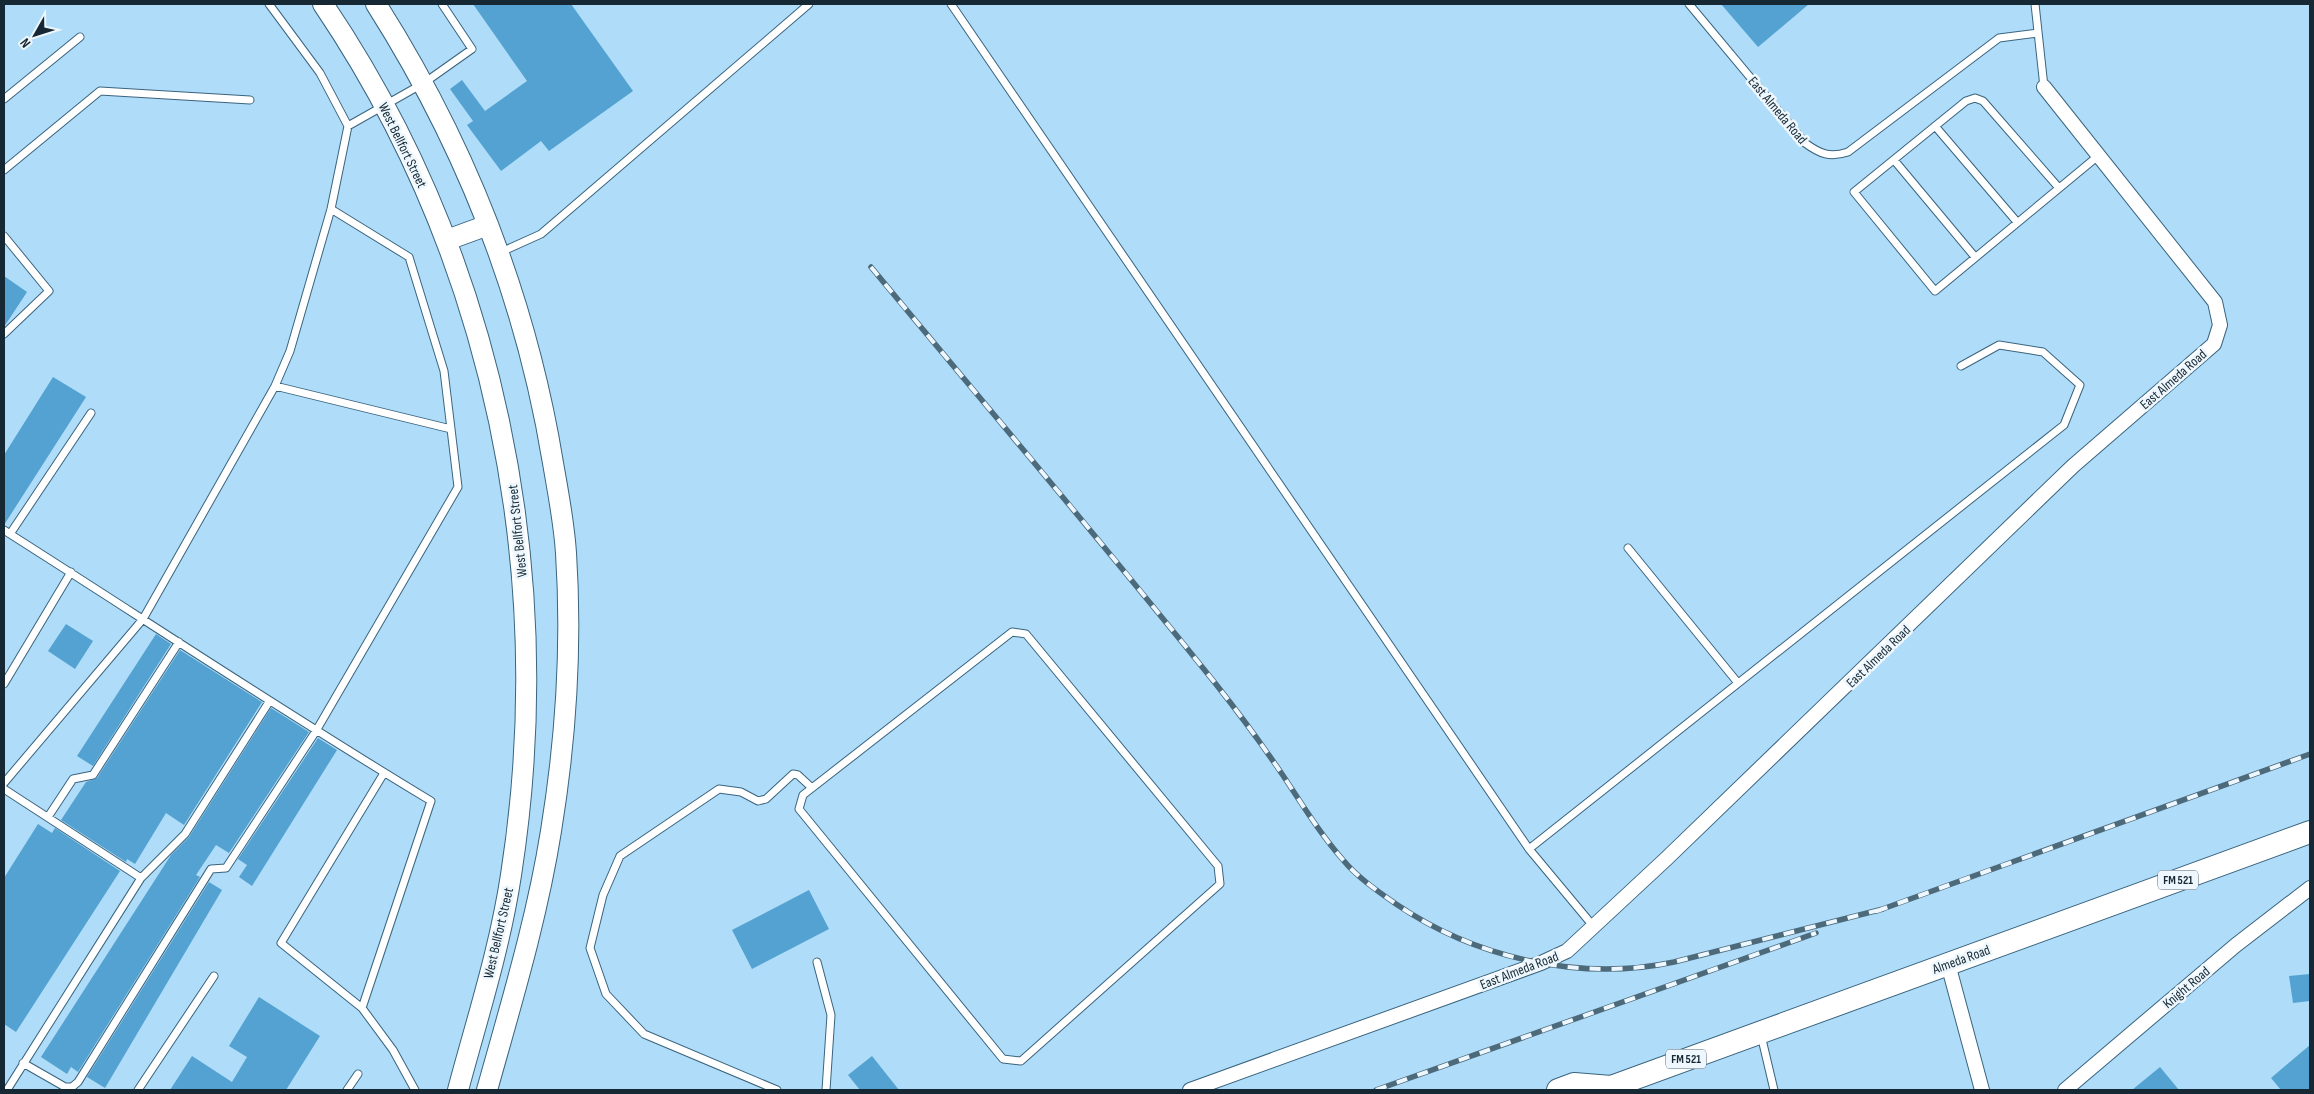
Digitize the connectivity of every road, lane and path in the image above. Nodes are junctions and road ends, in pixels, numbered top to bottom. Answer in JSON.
{"nodes":[{"id":1,"x":269,"y":4,"type":"edge"},
{"id":2,"x":323,"y":4,"type":"edge"},
{"id":3,"x":376,"y":4,"type":"edge"},
{"id":4,"x":442,"y":4,"type":"edge"},
{"id":5,"x":809,"y":4,"type":"edge"},
{"id":6,"x":951,"y":4,"type":"edge"},
{"id":7,"x":1689,"y":4,"type":"edge"},
{"id":8,"x":2035,"y":4,"type":"edge"},
{"id":9,"x":2038,"y":34,"type":"junction"},
{"id":10,"x":80,"y":37,"type":"dead end"},
{"id":11,"x":424,"y":83,"type":"junction"},
{"id":12,"x":2044,"y":87,"type":"joint"},
{"id":13,"x":4,"y":99,"type":"edge"},
{"id":14,"x":250,"y":100,"type":"dead end"},
{"id":15,"x":385,"y":106,"type":"junction"},
{"id":16,"x":348,"y":126,"type":"junction"},
{"id":17,"x":1936,"y":126,"type":"junction"},
{"id":18,"x":2098,"y":156,"type":"junction"},
{"id":19,"x":1894,"y":160,"type":"junction"},
{"id":20,"x":4,"y":170,"type":"edge"},
{"id":21,"x":2058,"y":188,"type":"junction"},
{"id":22,"x":331,"y":209,"type":"junction"},
{"id":23,"x":2017,"y":222,"type":"junction"},
{"id":24,"x":488,"y":225,"type":"junction"},
{"id":25,"x":4,"y":236,"type":"edge"},
{"id":26,"x":447,"y":240,"type":"junction"},
{"id":27,"x":499,"y":253,"type":"junction"},
{"id":28,"x":1975,"y":257,"type":"junction"},
{"id":29,"x":4,"y":334,"type":"edge"},
{"id":30,"x":1961,"y":366,"type":"dead end"},
{"id":31,"x":275,"y":386,"type":"junction"},
{"id":32,"x":91,"y":413,"type":"dead end"},
{"id":33,"x":451,"y":429,"type":"junction"},
{"id":34,"x":7,"y":532,"type":"edge"},
{"id":35,"x":1628,"y":548,"type":"dead end"},
{"id":36,"x":70,"y":572,"type":"junction"},
{"id":37,"x":143,"y":619,"type":"junction"},
{"id":38,"x":180,"y":642,"type":"junction"},
{"id":39,"x":1738,"y":683,"type":"junction"},
{"id":40,"x":4,"y":684,"type":"edge"},
{"id":41,"x":268,"y":702,"type":"junction"},
{"id":42,"x":316,"y":732,"type":"junction"},
{"id":43,"x":384,"y":773,"type":"junction"},
{"id":44,"x":4,"y":783,"type":"edge"},
{"id":45,"x":812,"y":788,"type":"junction"},
{"id":46,"x":4,"y":789,"type":"edge"},
{"id":47,"x":48,"y":817,"type":"junction"},
{"id":48,"x":2310,"y":832,"type":"edge"},
{"id":49,"x":1529,"y":849,"type":"junction"},
{"id":50,"x":141,"y":878,"type":"junction"},
{"id":51,"x":2310,"y":888,"type":"edge"},
{"id":52,"x":1594,"y":927,"type":"junction"},
{"id":53,"x":818,"y":962,"type":"dead end"},
{"id":54,"x":1948,"y":964,"type":"junction"},
{"id":55,"x":214,"y":976,"type":"dead end"},
{"id":56,"x":362,"y":1008,"type":"junction"},
{"id":57,"x":1761,"y":1032,"type":"junction"},
{"id":58,"x":22,"y":1063,"type":"junction"},
{"id":59,"x":358,"y":1074,"type":"dead end"},
{"id":60,"x":1609,"y":1088,"type":"edge"},
{"id":61,"x":1984,"y":1088,"type":"edge"},
{"id":62,"x":7,"y":1090,"type":"edge"},
{"id":63,"x":138,"y":1090,"type":"edge"},
{"id":64,"x":347,"y":1090,"type":"edge"},
{"id":65,"x":415,"y":1090,"type":"edge"},
{"id":66,"x":458,"y":1090,"type":"edge"},
{"id":67,"x":487,"y":1090,"type":"edge"},
{"id":68,"x":777,"y":1090,"type":"edge"},
{"id":69,"x":826,"y":1090,"type":"edge"},
{"id":70,"x":1190,"y":1090,"type":"edge"},
{"id":71,"x":1558,"y":1090,"type":"edge"},
{"id":72,"x":1774,"y":1090,"type":"edge"},
{"id":73,"x":2065,"y":1090,"type":"edge"}],
"edges":[{"from":1,"to":16,"type":"lane"},
{"from":2,"to":15,"type":"main road","name":"West Bellfort Street"},
{"from":3,"to":11,"type":"main road"},
{"from":4,"to":11,"type":"lane"},
{"from":5,"to":27,"type":"lane"},
{"from":6,"to":49,"type":"lane"},
{"from":7,"to":9,"type":"lane","name":"East Almeda Road"},
{"from":8,"to":9,"type":"lane","name":"East Almeda Road"},
{"from":9,"to":12,"type":"lane","name":"East Almeda Road"},
{"from":10,"to":13,"type":"lane"},
{"from":11,"to":15,"type":"lane"},
{"from":11,"to":24,"type":"main road"},
{"from":12,"to":18,"type":"street","name":"East Almeda Road"},
{"from":14,"to":20,"type":"lane"},
{"from":15,"to":16,"type":"lane"},
{"from":15,"to":26,"type":"main road","name":"West Bellfort Street"},
{"from":16,"to":22,"type":"lane"},
{"from":17,"to":19,"type":"lane"},
{"from":17,"to":21,"type":"lane"},
{"from":17,"to":23,"type":"lane"},
{"from":18,"to":21,"type":"lane"},
{"from":18,"to":52,"type":"street","name":"East Almeda Road"},
{"from":19,"to":28,"type":"lane"},
{"from":19,"to":28,"type":"lane"},
{"from":21,"to":23,"type":"lane"},
{"from":22,"to":31,"type":"lane"},
{"from":22,"to":33,"type":"lane"},
{"from":23,"to":28,"type":"lane"},
{"from":24,"to":26,"type":"main road"},
{"from":24,"to":27,"type":"main road"},
{"from":25,"to":29,"type":"lane"},
{"from":26,"to":66,"type":"main road","name":"West Bellfort Street"},
{"from":27,"to":67,"type":"main road"},
{"from":30,"to":39,"type":"lane"},
{"from":31,"to":33,"type":"lane"},
{"from":31,"to":37,"type":"lane"},
{"from":32,"to":34,"type":"lane"},
{"from":33,"to":42,"type":"lane"},
{"from":34,"to":36,"type":"lane"},
{"from":35,"to":39,"type":"lane"},
{"from":36,"to":37,"type":"lane"},
{"from":36,"to":40,"type":"lane"},
{"from":37,"to":38,"type":"lane"},
{"from":37,"to":44,"type":"lane"},
{"from":38,"to":41,"type":"lane"},
{"from":38,"to":47,"type":"lane"},
{"from":39,"to":49,"type":"lane"},
{"from":41,"to":42,"type":"lane"},
{"from":41,"to":50,"type":"lane"},
{"from":42,"to":43,"type":"lane"},
{"from":42,"to":58,"type":"lane"},
{"from":43,"to":56,"type":"lane"},
{"from":43,"to":56,"type":"lane"},
{"from":45,"to":45,"type":"lane"},
{"from":45,"to":68,"type":"lane"},
{"from":46,"to":47,"type":"lane"},
{"from":47,"to":50,"type":"lane"},
{"from":48,"to":54,"type":"main road","name":"Almeda Road","number":"FM 521"},
{"from":49,"to":52,"type":"lane"},
{"from":50,"to":58,"type":"lane"},
{"from":51,"to":73,"type":"street","name":"Knight Road"},
{"from":52,"to":70,"type":"street","name":"East Almeda Road"},
{"from":53,"to":69,"type":"lane"},
{"from":54,"to":57,"type":"main road","name":"Almeda Road","number":"FM 521"},
{"from":54,"to":61,"type":"street"},
{"from":55,"to":63,"type":"lane"},
{"from":56,"to":65,"type":"lane"},
{"from":57,"to":60,"type":"main road","name":"Almeda Road","number":"FM 521"},
{"from":57,"to":72,"type":"lane"},
{"from":58,"to":62,"type":"lane"},
{"from":59,"to":64,"type":"lane"},
{"from":60,"to":71,"type":"main road","name":"Almeda Road","number":"FM 521"}]}
